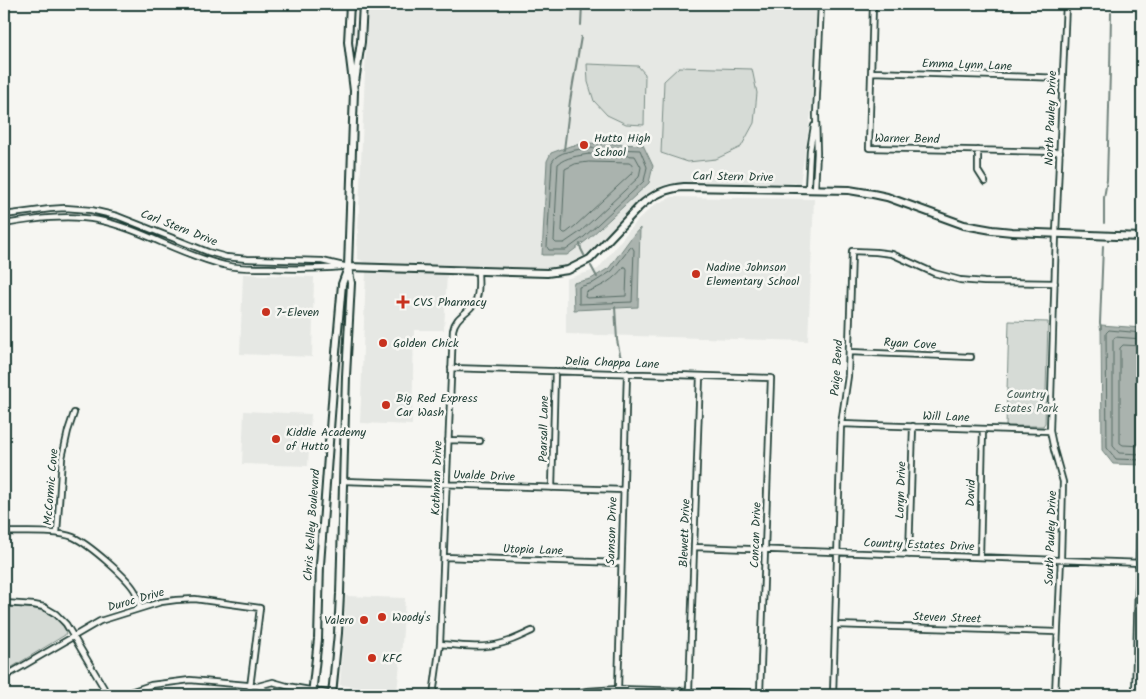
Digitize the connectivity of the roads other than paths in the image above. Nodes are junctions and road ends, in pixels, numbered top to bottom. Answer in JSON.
{"nodes":[{"id":1,"x":350,"y":4,"type":"edge"},
{"id":2,"x":363,"y":4,"type":"edge"},
{"id":3,"x":821,"y":4,"type":"edge"},
{"id":4,"x":873,"y":4,"type":"edge"},
{"id":5,"x":1066,"y":4,"type":"edge"},
{"id":6,"x":871,"y":72,"type":"junction"},
{"id":7,"x":1063,"y":78,"type":"junction"},
{"id":8,"x":354,"y":91,"type":"junction"},
{"id":9,"x":978,"y":150,"type":"junction"},
{"id":10,"x":1060,"y":152,"type":"junction"},
{"id":11,"x":985,"y":182,"type":"dead end"},
{"id":12,"x":811,"y":189,"type":"junction"},
{"id":13,"x":4,"y":215,"type":"edge"},
{"id":14,"x":4,"y":224,"type":"edge"},
{"id":15,"x":1056,"y":233,"type":"junction"},
{"id":16,"x":1142,"y":236,"type":"edge"},
{"id":17,"x":348,"y":266,"type":"junction"},
{"id":18,"x":478,"y":270,"type":"junction"},
{"id":19,"x":1055,"y":283,"type":"junction"},
{"id":20,"x":849,"y":352,"type":"junction"},
{"id":21,"x":971,"y":357,"type":"dead end"},
{"id":22,"x":451,"y":368,"type":"junction"},
{"id":23,"x":555,"y":371,"type":"junction"},
{"id":24,"x":627,"y":373,"type":"junction"},
{"id":25,"x":700,"y":376,"type":"junction"},
{"id":26,"x":771,"y":378,"type":"joint"},
{"id":27,"x":74,"y":413,"type":"dead end"},
{"id":28,"x":841,"y":424,"type":"junction"},
{"id":29,"x":913,"y":426,"type":"junction"},
{"id":30,"x":983,"y":429,"type":"junction"},
{"id":31,"x":1050,"y":431,"type":"junction"},
{"id":32,"x":448,"y":440,"type":"junction"},
{"id":33,"x":480,"y":441,"type":"dead end"},
{"id":34,"x":343,"y":481,"type":"junction"},
{"id":35,"x":447,"y":484,"type":"junction"},
{"id":36,"x":552,"y":488,"type":"junction"},
{"id":37,"x":624,"y":490,"type":"junction"},
{"id":38,"x":1140,"y":513,"type":"dead end"},
{"id":39,"x":4,"y":532,"type":"edge"},
{"id":40,"x":57,"y":534,"type":"junction"},
{"id":41,"x":694,"y":547,"type":"junction"},
{"id":42,"x":765,"y":550,"type":"junction"},
{"id":43,"x":837,"y":552,"type":"junction"},
{"id":44,"x":908,"y":555,"type":"junction"},
{"id":45,"x":444,"y":557,"type":"junction"},
{"id":46,"x":980,"y":557,"type":"junction"},
{"id":47,"x":1060,"y":560,"type":"junction"},
{"id":48,"x":621,"y":563,"type":"junction"},
{"id":49,"x":1140,"y":563,"type":"edge"},
{"id":50,"x":4,"y":603,"type":"edge"},
{"id":51,"x":140,"y":608,"type":"junction"},
{"id":52,"x":836,"y":625,"type":"junction"},
{"id":53,"x":532,"y":630,"type":"dead end"},
{"id":54,"x":1057,"y":632,"type":"junction"},
{"id":55,"x":73,"y":636,"type":"junction"},
{"id":56,"x":440,"y":644,"type":"junction"},
{"id":57,"x":4,"y":675,"type":"edge"},
{"id":58,"x":251,"y":685,"type":"junction"},
{"id":59,"x":258,"y":686,"type":"junction"},
{"id":60,"x":618,"y":689,"type":"junction"},
{"id":61,"x":689,"y":691,"type":"junction"},
{"id":62,"x":312,"y":693,"type":"edge"},
{"id":63,"x":108,"y":695,"type":"edge"},
{"id":64,"x":121,"y":695,"type":"edge"},
{"id":65,"x":249,"y":695,"type":"edge"},
{"id":66,"x":275,"y":695,"type":"edge"},
{"id":67,"x":334,"y":695,"type":"edge"},
{"id":68,"x":433,"y":695,"type":"edge"},
{"id":69,"x":571,"y":695,"type":"edge"},
{"id":70,"x":833,"y":695,"type":"edge"},
{"id":71,"x":962,"y":695,"type":"edge"},
{"id":72,"x":1022,"y":695,"type":"edge"},
{"id":73,"x":1055,"y":695,"type":"edge"},
{"id":74,"x":1135,"y":695,"type":"edge"}],
"edges":[{"from":1,"to":8,"type":"main road","name":"Chris Kelley Boulevard"},
{"from":2,"to":8,"type":"main road","name":"Chris Kelley Boulevard"},
{"from":3,"to":12,"type":"street"},
{"from":4,"to":6,"type":"street","name":"Warner Bend"},
{"from":5,"to":7,"type":"street","name":"North Pauley Drive"},
{"from":6,"to":7,"type":"street","name":"Emma Lynn Lane"},
{"from":6,"to":9,"type":"street","name":"Warner Bend"},
{"from":7,"to":10,"type":"street","name":"North Pauley Drive"},
{"from":8,"to":17,"type":"main road","name":"Chris Kelley Boulevard"},
{"from":9,"to":10,"type":"street","name":"Warner Bend"},
{"from":9,"to":11,"type":"street"},
{"from":10,"to":15,"type":"street","name":"North Pauley Drive"},
{"from":12,"to":15,"type":"main road","name":"Carl Stern Drive"},
{"from":12,"to":18,"type":"main road","name":"Carl Stern Drive"},
{"from":13,"to":17,"type":"street","name":"Carl Stern Drive"},
{"from":14,"to":17,"type":"street","name":"Carl Stern Drive"},
{"from":15,"to":16,"type":"main road","name":"Carl Stern Drive"},
{"from":15,"to":19,"type":"street","name":"South Pauley Drive"},
{"from":17,"to":18,"type":"main road","name":"Carl Stern Drive"},
{"from":17,"to":34,"type":"main road","name":"Chris Kelley Boulevard"},
{"from":17,"to":62,"type":"main road","name":"Chris Kelley Boulevard"},
{"from":18,"to":22,"type":"street","name":"Kothman Drive"},
{"from":19,"to":20,"type":"street","name":"Paige Bend"},
{"from":19,"to":31,"type":"street","name":"South Pauley Drive"},
{"from":20,"to":21,"type":"street","name":"Ryan Cove"},
{"from":20,"to":28,"type":"street","name":"Paige Bend"},
{"from":22,"to":23,"type":"street","name":"Delia Chappa Lane"},
{"from":22,"to":32,"type":"street","name":"Kothman Drive"},
{"from":23,"to":24,"type":"street","name":"Delia Chappa Lane"},
{"from":23,"to":36,"type":"street","name":"Pearsall Lane"},
{"from":24,"to":25,"type":"street","name":"Delia Chappa Lane"},
{"from":24,"to":37,"type":"street","name":"Samson Drive"},
{"from":25,"to":26,"type":"street","name":"Delia Chappa Lane"},
{"from":25,"to":41,"type":"street","name":"Blewett Drive"},
{"from":26,"to":42,"type":"street","name":"Concan Drive"},
{"from":27,"to":40,"type":"street","name":"McCormic Cove"},
{"from":28,"to":29,"type":"street","name":"Will Lane"},
{"from":28,"to":43,"type":"street","name":"Paige Bend"},
{"from":29,"to":30,"type":"street","name":"Will Lane"},
{"from":29,"to":44,"type":"street","name":"Loryn Drive"},
{"from":30,"to":31,"type":"street","name":"Will Lane"},
{"from":30,"to":46,"type":"street","name":"David"},
{"from":31,"to":47,"type":"street","name":"South Pauley Drive"},
{"from":32,"to":33,"type":"street"},
{"from":32,"to":35,"type":"street","name":"Kothman Drive"},
{"from":34,"to":35,"type":"street","name":"Uvalde Drive"},
{"from":34,"to":67,"type":"main road","name":"Chris Kelley Boulevard"},
{"from":35,"to":36,"type":"street","name":"Uvalde Drive"},
{"from":35,"to":45,"type":"street","name":"Kothman Drive"},
{"from":36,"to":37,"type":"street","name":"Uvalde Drive"},
{"from":37,"to":48,"type":"street","name":"Samson Drive"},
{"from":38,"to":49,"type":"street"},
{"from":39,"to":40,"type":"street"},
{"from":40,"to":51,"type":"street"},
{"from":41,"to":42,"type":"street","name":"Country Estates Drive"},
{"from":41,"to":61,"type":"street","name":"Blewett Drive"},
{"from":42,"to":43,"type":"street","name":"Country Estates Drive"},
{"from":42,"to":61,"type":"street","name":"Concan Drive"},
{"from":43,"to":44,"type":"street","name":"Country Estates Drive"},
{"from":43,"to":52,"type":"street","name":"Paige Bend"},
{"from":44,"to":46,"type":"street","name":"Country Estates Drive"},
{"from":45,"to":48,"type":"street","name":"Utopia Lane"},
{"from":45,"to":56,"type":"street","name":"Kothman Drive"},
{"from":46,"to":47,"type":"street","name":"Country Estates Drive"},
{"from":47,"to":49,"type":"street","name":"Country Estates Drive"},
{"from":47,"to":54,"type":"street","name":"South Pauley Drive"},
{"from":48,"to":60,"type":"street","name":"Samson Drive"},
{"from":49,"to":74,"type":"street"},
{"from":50,"to":55,"type":"street"},
{"from":51,"to":55,"type":"street","name":"Duroc Drive"},
{"from":51,"to":58,"type":"street","name":"Duroc Drive"},
{"from":52,"to":54,"type":"street","name":"Steven Street"},
{"from":52,"to":70,"type":"street","name":"Paige Bend"},
{"from":53,"to":56,"type":"street"},
{"from":54,"to":73,"type":"street","name":"South Pauley Drive"},
{"from":55,"to":57,"type":"street","name":"Duroc Drive"},
{"from":55,"to":63,"type":"street"},
{"from":56,"to":68,"type":"street","name":"Kothman Drive"},
{"from":58,"to":59,"type":"street"},
{"from":58,"to":64,"type":"street"},
{"from":58,"to":65,"type":"street","name":"Duroc Drive"},
{"from":59,"to":62,"type":"street"},
{"from":59,"to":66,"type":"street"},
{"from":60,"to":61,"type":"street"},
{"from":60,"to":69,"type":"street"},
{"from":62,"to":67,"type":"street"},
{"from":71,"to":72,"type":"street"}]}
